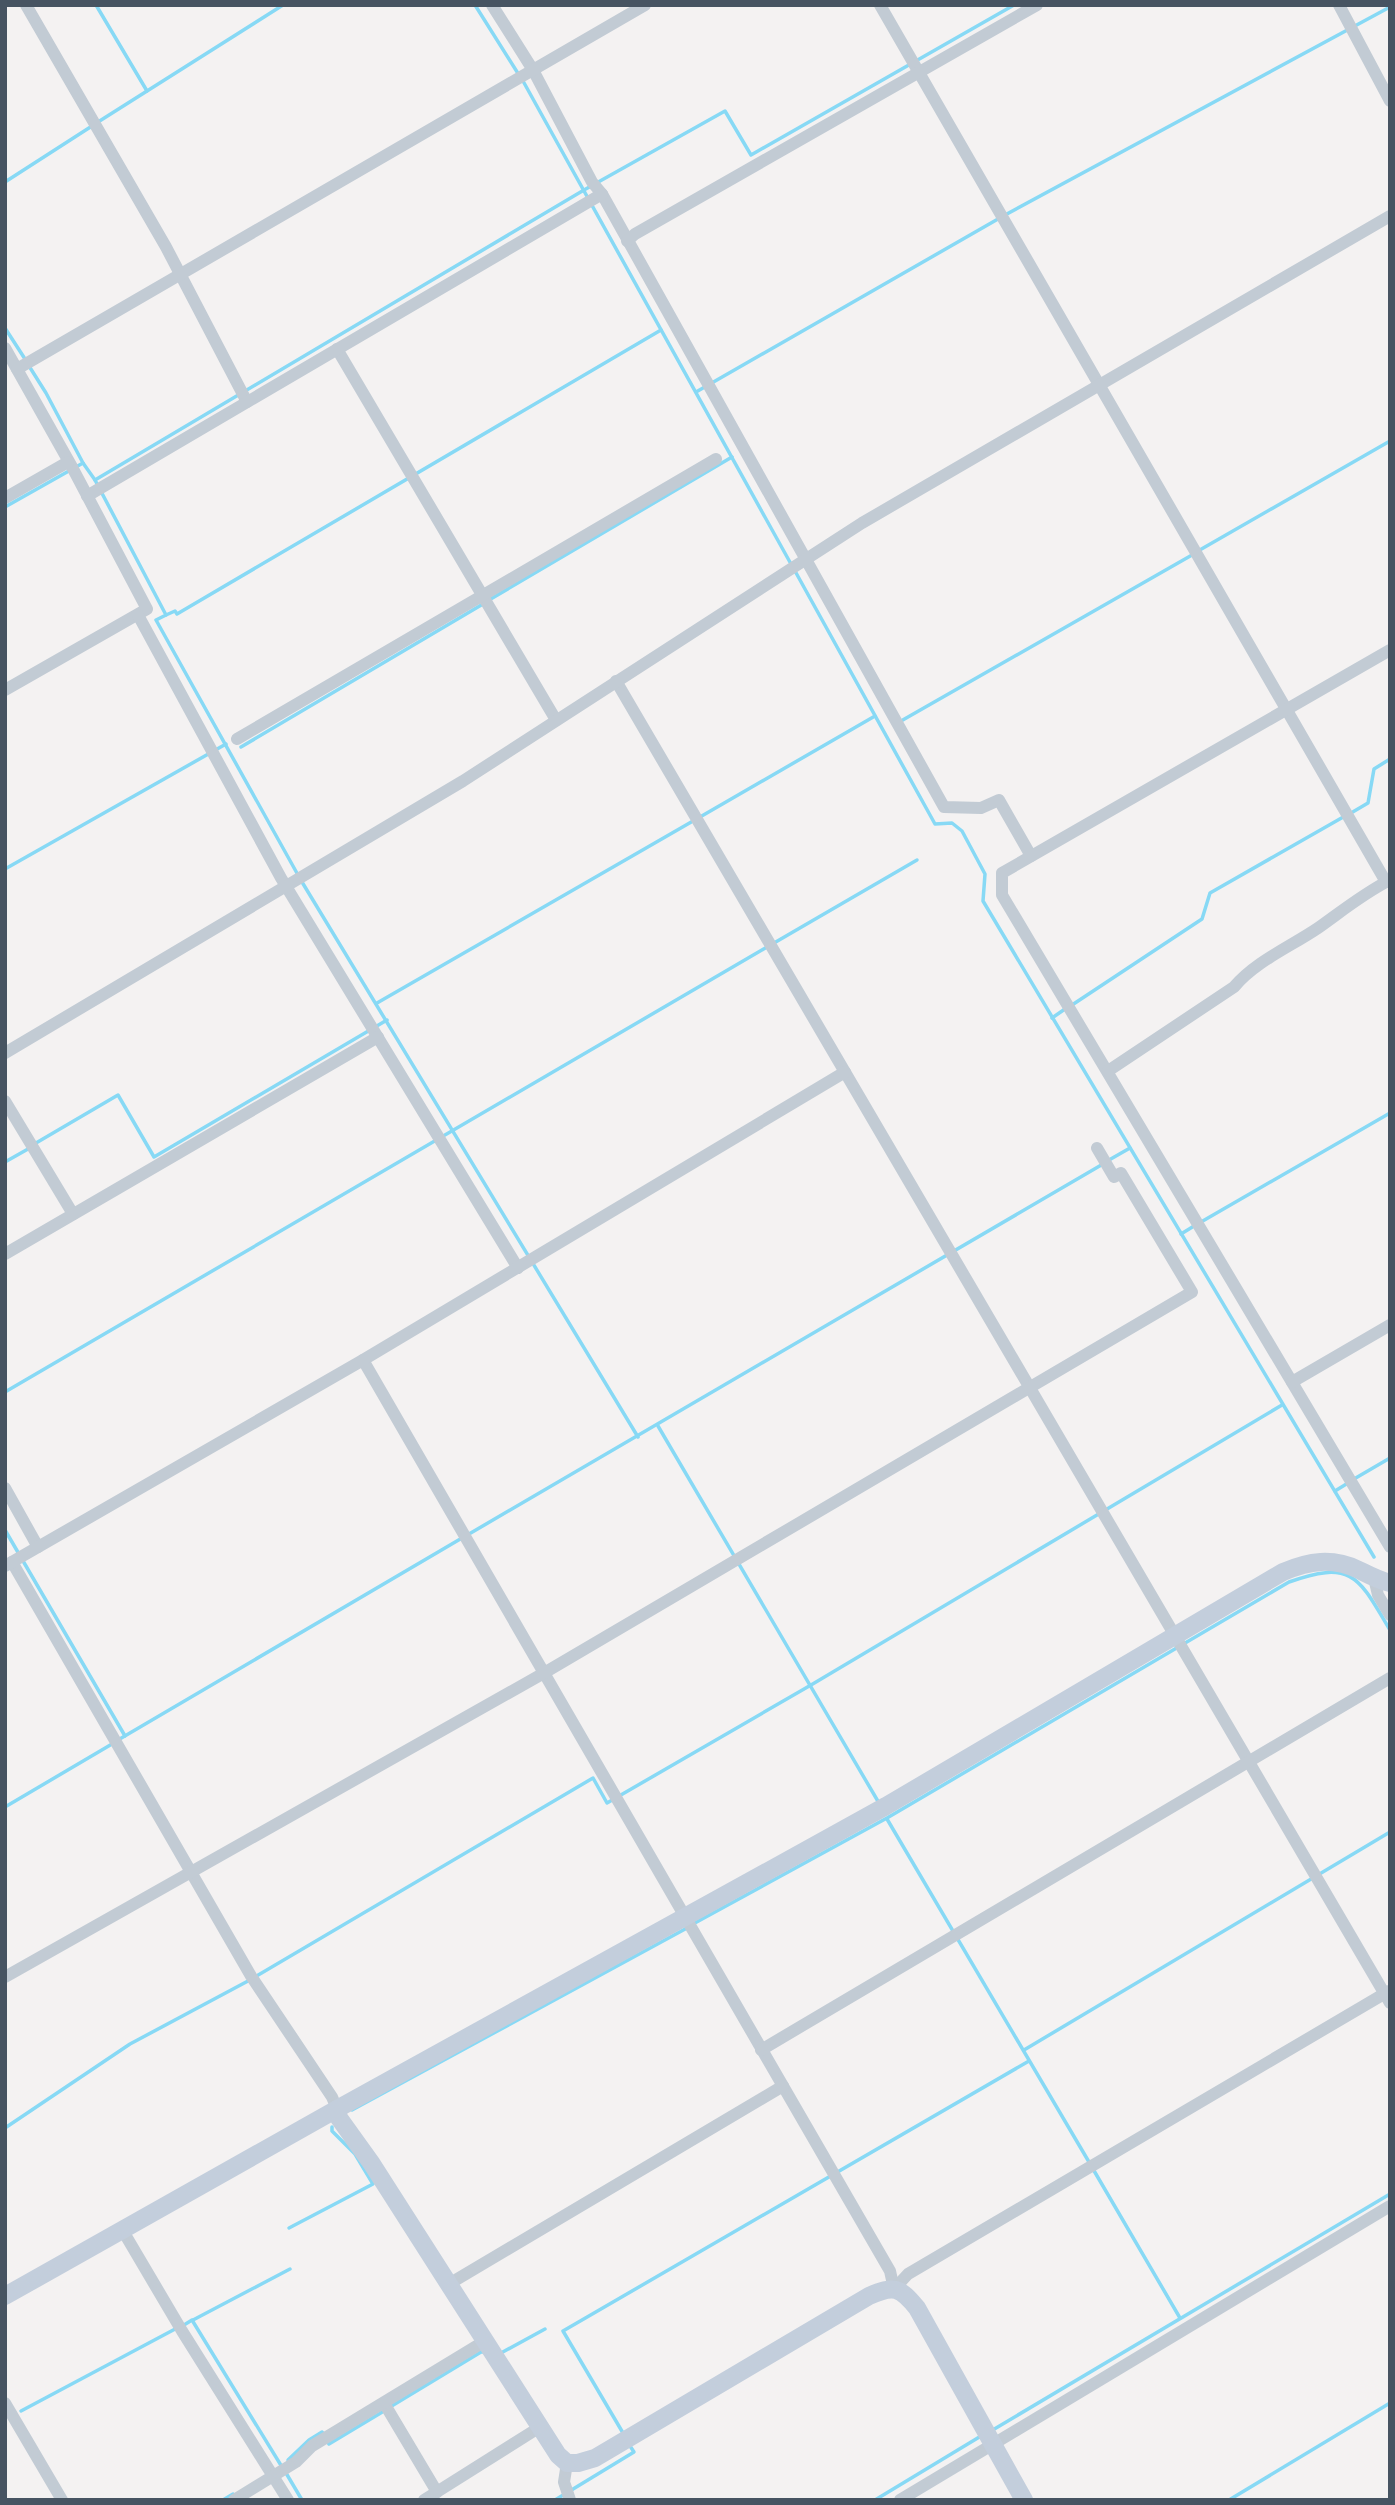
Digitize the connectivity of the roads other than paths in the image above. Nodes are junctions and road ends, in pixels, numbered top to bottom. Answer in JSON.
{"nodes":[{"id":1,"x":26,"y":5,"type":"edge"},
{"id":2,"x":492,"y":5,"type":"edge"},
{"id":3,"x":645,"y":5,"type":"edge"},
{"id":4,"x":880,"y":5,"type":"edge"},
{"id":5,"x":1037,"y":5,"type":"edge"},
{"id":6,"x":1339,"y":5,"type":"edge"},
{"id":7,"x":915,"y":66,"type":"junction"},
{"id":8,"x":524,"y":74,"type":"junction"},
{"id":9,"x":1390,"y":101,"type":"edge"},
{"id":10,"x":594,"y":193,"type":"junction"},
{"id":11,"x":1390,"y":216,"type":"edge"},
{"id":12,"x":627,"y":241,"type":"junction"},
{"id":13,"x":179,"y":274,"type":"junction"},
{"id":14,"x":5,"y":348,"type":"edge"},
{"id":15,"x":337,"y":349,"type":"junction"},
{"id":16,"x":24,"y":364,"type":"junction"},
{"id":17,"x":1099,"y":383,"type":"junction"},
{"id":18,"x":244,"y":396,"type":"junction"},
{"id":19,"x":716,"y":459,"type":"dead end"},
{"id":20,"x":71,"y":466,"type":"junction"},
{"id":21,"x":96,"y":492,"type":"junction"},
{"id":22,"x":5,"y":498,"type":"edge"},
{"id":23,"x":797,"y":563,"type":"junction"},
{"id":24,"x":485,"y":601,"type":"junction"},
{"id":25,"x":138,"y":615,"type":"junction"},
{"id":26,"x":1390,"y":650,"type":"edge"},
{"id":27,"x":616,"y":681,"type":"junction"},
{"id":28,"x":5,"y":690,"type":"edge"},
{"id":29,"x":1286,"y":709,"type":"junction"},
{"id":30,"x":556,"y":720,"type":"junction"},
{"id":31,"x":237,"y":739,"type":"dead end"},
{"id":32,"x":1031,"y":856,"type":"junction"},
{"id":33,"x":296,"y":881,"type":"junction"},
{"id":34,"x":1388,"y":881,"type":"edge"},
{"id":35,"x":374,"y":1031,"type":"junction"},
{"id":36,"x":5,"y":1053,"type":"edge"},
{"id":37,"x":1108,"y":1071,"type":"junction"},
{"id":38,"x":845,"y":1072,"type":"junction"},
{"id":39,"x":5,"y":1101,"type":"edge"},
{"id":40,"x":1102,"y":1156,"type":"dead end"},
{"id":41,"x":73,"y":1214,"type":"junction"},
{"id":42,"x":5,"y":1254,"type":"edge"},
{"id":43,"x":526,"y":1263,"type":"junction"},
{"id":44,"x":1390,"y":1325,"type":"edge"},
{"id":45,"x":363,"y":1360,"type":"junction"},
{"id":46,"x":1292,"y":1382,"type":"junction"},
{"id":47,"x":1029,"y":1387,"type":"junction"},
{"id":48,"x":5,"y":1488,"type":"edge"},
{"id":49,"x":38,"y":1547,"type":"junction"},
{"id":50,"x":1390,"y":1547,"type":"edge"},
{"id":51,"x":14,"y":1561,"type":"edge"},
{"id":52,"x":1383,"y":1581,"type":"edge"},
{"id":53,"x":1390,"y":1615,"type":"edge"},
{"id":54,"x":1179,"y":1643,"type":"junction"},
{"id":55,"x":544,"y":1673,"type":"junction"},
{"id":56,"x":1390,"y":1678,"type":"edge"},
{"id":57,"x":1249,"y":1763,"type":"junction"},
{"id":58,"x":191,"y":1873,"type":"junction"},
{"id":59,"x":688,"y":1923,"type":"junction"},
{"id":60,"x":5,"y":1978,"type":"edge"},
{"id":61,"x":1388,"y":1996,"type":"edge"},
{"id":62,"x":761,"y":2050,"type":"junction"},
{"id":63,"x":783,"y":2086,"type":"junction"},
{"id":64,"x":337,"y":2109,"type":"junction"},
{"id":65,"x":1390,"y":2206,"type":"edge"},
{"id":66,"x":123,"y":2231,"type":"junction"},
{"id":67,"x":449,"y":2284,"type":"junction"},
{"id":68,"x":894,"y":2289,"type":"junction"},
{"id":69,"x":5,"y":2296,"type":"edge"},
{"id":70,"x":490,"y":2349,"type":"junction"},
{"id":71,"x":5,"y":2403,"type":"edge"},
{"id":72,"x":387,"y":2407,"type":"junction"},
{"id":73,"x":540,"y":2427,"type":"junction"},
{"id":74,"x":988,"y":2437,"type":"junction"},
{"id":75,"x":567,"y":2463,"type":"junction"},
{"id":76,"x":281,"y":2472,"type":"junction"},
{"id":77,"x":437,"y":2492,"type":"junction"},
{"id":78,"x":568,"y":2495,"type":"edge"},
{"id":79,"x":62,"y":2500,"type":"edge"},
{"id":80,"x":234,"y":2500,"type":"edge"},
{"id":81,"x":288,"y":2500,"type":"edge"},
{"id":82,"x":424,"y":2500,"type":"edge"},
{"id":83,"x":900,"y":2500,"type":"edge"},
{"id":84,"x":1024,"y":2500,"type":"edge"}],
"edges":[{"from":1,"to":13,"type":"street"},
{"from":2,"to":8,"type":"street"},
{"from":3,"to":8,"type":"street"},
{"from":4,"to":7,"type":"street"},
{"from":5,"to":7,"type":"street"},
{"from":6,"to":9,"type":"street"},
{"from":7,"to":12,"type":"street"},
{"from":7,"to":17,"type":"street"},
{"from":8,"to":10,"type":"street"},
{"from":8,"to":13,"type":"street"},
{"from":10,"to":12,"type":"street"},
{"from":10,"to":15,"type":"street"},
{"from":11,"to":17,"type":"street"},
{"from":12,"to":23,"type":"street"},
{"from":13,"to":16,"type":"street"},
{"from":13,"to":18,"type":"street"},
{"from":14,"to":16,"type":"street"},
{"from":15,"to":18,"type":"street"},
{"from":15,"to":24,"type":"street"},
{"from":16,"to":20,"type":"street"},
{"from":17,"to":23,"type":"street"},
{"from":17,"to":29,"type":"street"},
{"from":18,"to":21,"type":"street"},
{"from":19,"to":24,"type":"street"},
{"from":20,"to":21,"type":"street"},
{"from":20,"to":22,"type":"street"},
{"from":21,"to":25,"type":"street"},
{"from":23,"to":27,"type":"street"},
{"from":23,"to":32,"type":"street"},
{"from":24,"to":30,"type":"street"},
{"from":24,"to":31,"type":"street"},
{"from":25,"to":28,"type":"street"},
{"from":25,"to":33,"type":"street"},
{"from":26,"to":29,"type":"street"},
{"from":27,"to":30,"type":"street"},
{"from":27,"to":38,"type":"street"},
{"from":29,"to":32,"type":"street"},
{"from":29,"to":34,"type":"street"},
{"from":30,"to":33,"type":"street"},
{"from":32,"to":37,"type":"street"},
{"from":33,"to":35,"type":"street"},
{"from":33,"to":36,"type":"street"},
{"from":34,"to":37,"type":"street"},
{"from":35,"to":41,"type":"street"},
{"from":35,"to":43,"type":"street"},
{"from":37,"to":46,"type":"street"},
{"from":38,"to":43,"type":"street"},
{"from":38,"to":47,"type":"street"},
{"from":39,"to":41,"type":"street"},
{"from":40,"to":47,"type":"street"},
{"from":41,"to":42,"type":"street"},
{"from":43,"to":45,"type":"street"},
{"from":44,"to":46,"type":"street"},
{"from":45,"to":49,"type":"street"},
{"from":45,"to":55,"type":"street"},
{"from":46,"to":50,"type":"street"},
{"from":47,"to":54,"type":"street"},
{"from":47,"to":55,"type":"street"},
{"from":48,"to":49,"type":"street"},
{"from":49,"to":51,"type":"street"},
{"from":51,"to":58,"type":"street"},
{"from":52,"to":53,"type":"street"},
{"from":52,"to":54,"type":"street"},
{"from":54,"to":57,"type":"street"},
{"from":54,"to":59,"type":"street"},
{"from":55,"to":58,"type":"street"},
{"from":55,"to":59,"type":"street"},
{"from":56,"to":57,"type":"street"},
{"from":57,"to":61,"type":"street"},
{"from":57,"to":62,"type":"street"},
{"from":58,"to":60,"type":"street"},
{"from":58,"to":64,"type":"street"},
{"from":59,"to":62,"type":"street"},
{"from":59,"to":64,"type":"street"},
{"from":61,"to":68,"type":"street"},
{"from":62,"to":63,"type":"street"},
{"from":63,"to":67,"type":"street"},
{"from":63,"to":68,"type":"street"},
{"from":64,"to":66,"type":"street"},
{"from":64,"to":67,"type":"street"},
{"from":65,"to":74,"type":"street"},
{"from":66,"to":69,"type":"street"},
{"from":66,"to":76,"type":"street"},
{"from":67,"to":70,"type":"street"},
{"from":68,"to":74,"type":"street"},
{"from":68,"to":75,"type":"street"},
{"from":70,"to":72,"type":"street"},
{"from":70,"to":73,"type":"street"},
{"from":71,"to":79,"type":"street"},
{"from":72,"to":76,"type":"street"},
{"from":72,"to":77,"type":"street"},
{"from":73,"to":75,"type":"street"},
{"from":73,"to":77,"type":"street"},
{"from":74,"to":83,"type":"street"},
{"from":74,"to":84,"type":"street"},
{"from":75,"to":78,"type":"street"},
{"from":76,"to":80,"type":"street"},
{"from":76,"to":81,"type":"street"},
{"from":77,"to":82,"type":"street"}]}
